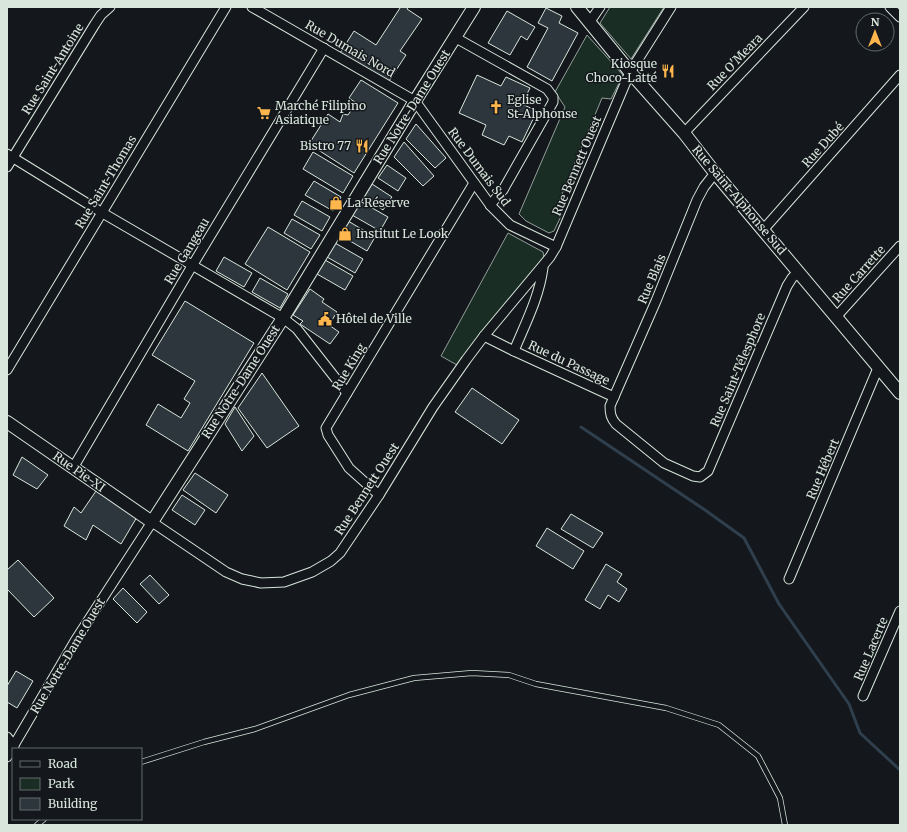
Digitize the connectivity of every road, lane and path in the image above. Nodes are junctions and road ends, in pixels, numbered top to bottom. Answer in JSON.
{"nodes":[{"id":1,"x":110,"y":7,"type":"edge"},
{"id":2,"x":226,"y":7,"type":"edge"},
{"id":3,"x":252,"y":7,"type":"edge"},
{"id":4,"x":474,"y":7,"type":"edge"},
{"id":5,"x":577,"y":7,"type":"edge"},
{"id":6,"x":600,"y":7,"type":"edge"},
{"id":7,"x":671,"y":7,"type":"edge"},
{"id":8,"x":804,"y":7,"type":"edge"},
{"id":9,"x":890,"y":7,"type":"edge"},
{"id":10,"x":900,"y":17,"type":"edge"},
{"id":11,"x":589,"y":23,"type":"junction"},
{"id":12,"x":456,"y":38,"type":"junction"},
{"id":13,"x":324,"y":48,"type":"junction"},
{"id":14,"x":630,"y":72,"type":"junction"},
{"id":15,"x":900,"y":75,"type":"edge"},
{"id":16,"x":415,"y":101,"type":"junction"},
{"id":17,"x":684,"y":133,"type":"junction"},
{"id":18,"x":10,"y":156,"type":"edge"},
{"id":19,"x":7,"y":167,"type":"edge"},
{"id":20,"x":715,"y":173,"type":"junction"},
{"id":21,"x":474,"y":183,"type":"junction"},
{"id":22,"x":490,"y":205,"type":"junction"},
{"id":23,"x":102,"y":212,"type":"junction"},
{"id":24,"x":763,"y":230,"type":"junction"},
{"id":25,"x":900,"y":246,"type":"edge"},
{"id":26,"x":556,"y":247,"type":"junction"},
{"id":27,"x":192,"y":266,"type":"junction"},
{"id":28,"x":543,"y":267,"type":"junction"},
{"id":29,"x":798,"y":272,"type":"junction"},
{"id":30,"x":836,"y":317,"type":"junction"},
{"id":31,"x":283,"y":318,"type":"junction"},
{"id":32,"x":484,"y":336,"type":"junction"},
{"id":33,"x":514,"y":351,"type":"junction"},
{"id":34,"x":878,"y":368,"type":"junction"},
{"id":35,"x":7,"y":370,"type":"edge"},
{"id":36,"x":347,"y":393,"type":"junction"},
{"id":37,"x":900,"y":394,"type":"edge"},
{"id":38,"x":614,"y":397,"type":"junction"},
{"id":39,"x":7,"y":422,"type":"edge"},
{"id":40,"x":73,"y":468,"type":"junction"},
{"id":41,"x":700,"y":477,"type":"joint"},
{"id":42,"x":378,"y":495,"type":"junction"},
{"id":43,"x":152,"y":522,"type":"junction"},
{"id":44,"x":789,"y":580,"type":"dead end"},
{"id":45,"x":900,"y":611,"type":"edge"},
{"id":46,"x":864,"y":696,"type":"dead end"},
{"id":47,"x":7,"y":737,"type":"edge"},
{"id":48,"x":14,"y":746,"type":"joint"},
{"id":49,"x":142,"y":762,"type":"edge"},
{"id":50,"x":786,"y":825,"type":"edge"}],
"edges":[{"from":1,"to":18,"type":"street","name":"Rue Saint-Antoine"},
{"from":2,"to":23,"type":"street","name":"Rue Saint-Thomas"},
{"from":3,"to":13,"type":"street","name":"Rue Dumais Nord"},
{"from":4,"to":12,"type":"street","name":"Rue Notre-Dame Ouest"},
{"from":5,"to":11,"type":"street","name":"Rue Saint-Alphonse Sud"},
{"from":6,"to":11,"type":"street"},
{"from":7,"to":14,"type":"street","name":"Rue Bennett Ouest"},
{"from":8,"to":17,"type":"street","name":"Rue O'Meara"},
{"from":9,"to":10,"type":"street"},
{"from":11,"to":14,"type":"street","name":"Rue Saint-Alphonse Sud"},
{"from":12,"to":16,"type":"street","name":"Rue Notre-Dame Ouest"},
{"from":12,"to":22,"type":"street"},
{"from":13,"to":16,"type":"street","name":"Rue Dumais Nord"},
{"from":13,"to":27,"type":"street","name":"Rue Gangeau"},
{"from":14,"to":17,"type":"street","name":"Rue Saint-Alphonse Sud"},
{"from":14,"to":26,"type":"street","name":"Rue Bennett Ouest"},
{"from":15,"to":24,"type":"street","name":"Rue Dubé"},
{"from":16,"to":21,"type":"street","name":"Rue Dumais Sud"},
{"from":16,"to":31,"type":"street","name":"Rue Notre-Dame Ouest"},
{"from":17,"to":20,"type":"street","name":"Rue Saint-Alphonse Sud"},
{"from":18,"to":19,"type":"street","name":"Rue Saint-Antoine"},
{"from":18,"to":23,"type":"street"},
{"from":20,"to":24,"type":"street","name":"Rue Saint-Alphonse Sud"},
{"from":20,"to":38,"type":"street","name":"Rue Blais"},
{"from":21,"to":22,"type":"street","name":"Rue Dumais Sud"},
{"from":21,"to":36,"type":"street","name":"Rue King"},
{"from":22,"to":26,"type":"street","name":"Rue Dumais Sud"},
{"from":23,"to":27,"type":"street"},
{"from":23,"to":35,"type":"street","name":"Rue Saint-Thomas"},
{"from":24,"to":29,"type":"street","name":"Rue Saint-Alphonse Sud"},
{"from":25,"to":30,"type":"street","name":"Rue Carrette"},
{"from":26,"to":28,"type":"street","name":"Rue Bennett Ouest"},
{"from":27,"to":31,"type":"street"},
{"from":27,"to":40,"type":"street","name":"Rue Gangeau"},
{"from":28,"to":32,"type":"street","name":"Rue Bennett Ouest"},
{"from":28,"to":33,"type":"street","name":"Rue Bennett Ouest"},
{"from":29,"to":30,"type":"street","name":"Rue Saint-Alphonse Sud"},
{"from":29,"to":41,"type":"street","name":"Rue Saint-Télesphore"},
{"from":30,"to":34,"type":"street","name":"Rue Saint-Alphonse Sud"},
{"from":31,"to":36,"type":"street"},
{"from":31,"to":43,"type":"street","name":"Rue Notre-Dame Ouest"},
{"from":32,"to":33,"type":"street","name":"Rue du Passage"},
{"from":32,"to":42,"type":"street","name":"Rue Bennett Ouest"},
{"from":33,"to":38,"type":"street","name":"Rue du Passage"},
{"from":34,"to":37,"type":"street","name":"Rue Saint-Alphonse Sud"},
{"from":34,"to":44,"type":"street","name":"Rue Hébert"},
{"from":36,"to":42,"type":"street","name":"Rue King"},
{"from":38,"to":41,"type":"street","name":"Rue du Passage"},
{"from":39,"to":40,"type":"street","name":"Rue Pie-XI"},
{"from":40,"to":43,"type":"street","name":"Rue Pie-XI"},
{"from":42,"to":43,"type":"street","name":"Rue Bennett Ouest"},
{"from":43,"to":48,"type":"street","name":"Rue Notre-Dame Ouest"},
{"from":45,"to":46,"type":"street","name":"Rue Lacerte"},
{"from":47,"to":48,"type":"street"},
{"from":49,"to":50,"type":"lane"}]}
